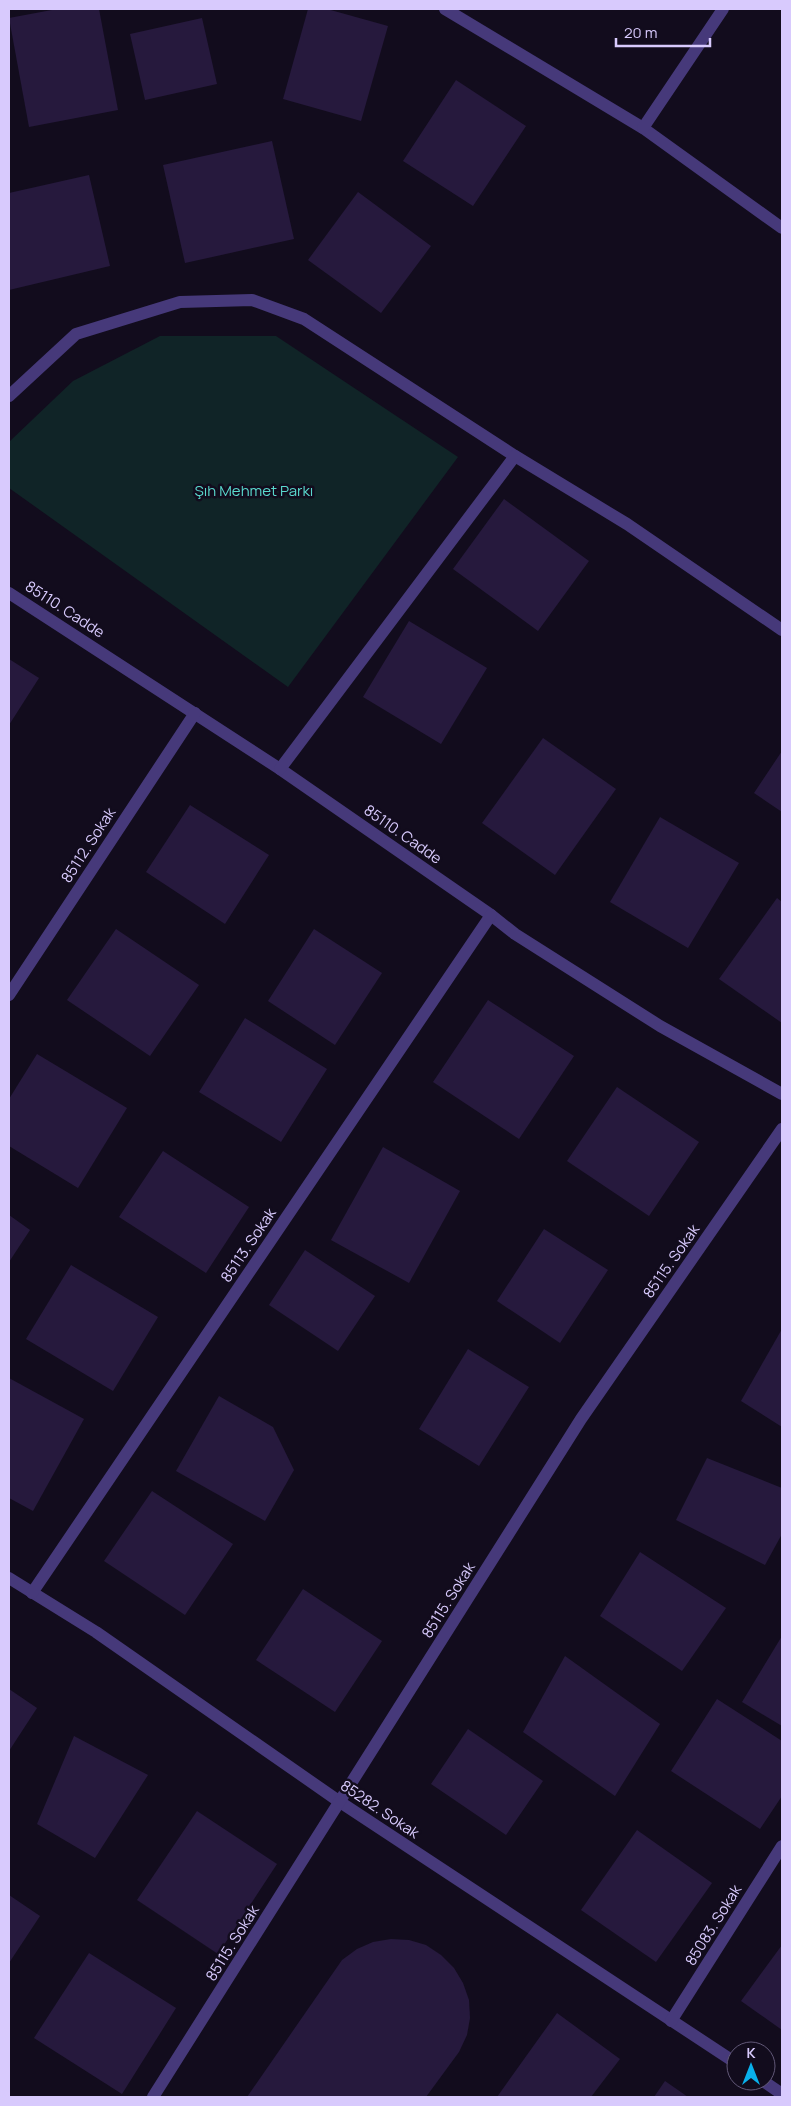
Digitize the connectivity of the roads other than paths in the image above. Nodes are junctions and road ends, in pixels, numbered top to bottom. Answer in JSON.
{"nodes":[{"id":1,"x":445,"y":9,"type":"edge"},
{"id":2,"x":723,"y":9,"type":"edge"},
{"id":3,"x":643,"y":128,"type":"junction"},
{"id":4,"x":782,"y":228,"type":"edge"},
{"id":5,"x":9,"y":396,"type":"edge"},
{"id":6,"x":515,"y":456,"type":"junction"},
{"id":7,"x":9,"y":593,"type":"edge"},
{"id":8,"x":782,"y":630,"type":"edge"},
{"id":9,"x":195,"y":713,"type":"junction"},
{"id":10,"x":280,"y":769,"type":"junction"},
{"id":11,"x":491,"y":915,"type":"junction"},
{"id":12,"x":9,"y":995,"type":"edge"},
{"id":13,"x":782,"y":1094,"type":"edge"},
{"id":14,"x":782,"y":1129,"type":"edge"},
{"id":15,"x":9,"y":1578,"type":"edge"},
{"id":16,"x":32,"y":1594,"type":"junction"},
{"id":17,"x":340,"y":1802,"type":"junction"},
{"id":18,"x":782,"y":1846,"type":"edge"},
{"id":19,"x":671,"y":2021,"type":"junction"},
{"id":20,"x":726,"y":2057,"type":"edge"},
{"id":21,"x":153,"y":2097,"type":"edge"}],
"edges":[{"from":1,"to":3,"type":"street"},
{"from":2,"to":3,"type":"street"},
{"from":3,"to":4,"type":"street"},
{"from":5,"to":6,"type":"street"},
{"from":6,"to":8,"type":"street"},
{"from":6,"to":10,"type":"street"},
{"from":7,"to":9,"type":"street","name":"85110. Cadde"},
{"from":9,"to":10,"type":"street","name":"85110. Cadde"},
{"from":9,"to":12,"type":"street","name":"85112. Sokak"},
{"from":10,"to":11,"type":"street","name":"85110. Cadde"},
{"from":11,"to":13,"type":"street","name":"85110. Cadde"},
{"from":11,"to":16,"type":"street","name":"85113. Sokak"},
{"from":14,"to":17,"type":"street","name":"85115. Sokak"},
{"from":15,"to":16,"type":"street","name":"85282. Sokak"},
{"from":16,"to":17,"type":"street","name":"85282. Sokak"},
{"from":17,"to":19,"type":"street","name":"85282. Sokak"},
{"from":17,"to":21,"type":"street","name":"85115. Sokak"},
{"from":18,"to":19,"type":"street","name":"85083. Sokak"},
{"from":19,"to":20,"type":"street","name":"85282. Sokak"}]}
